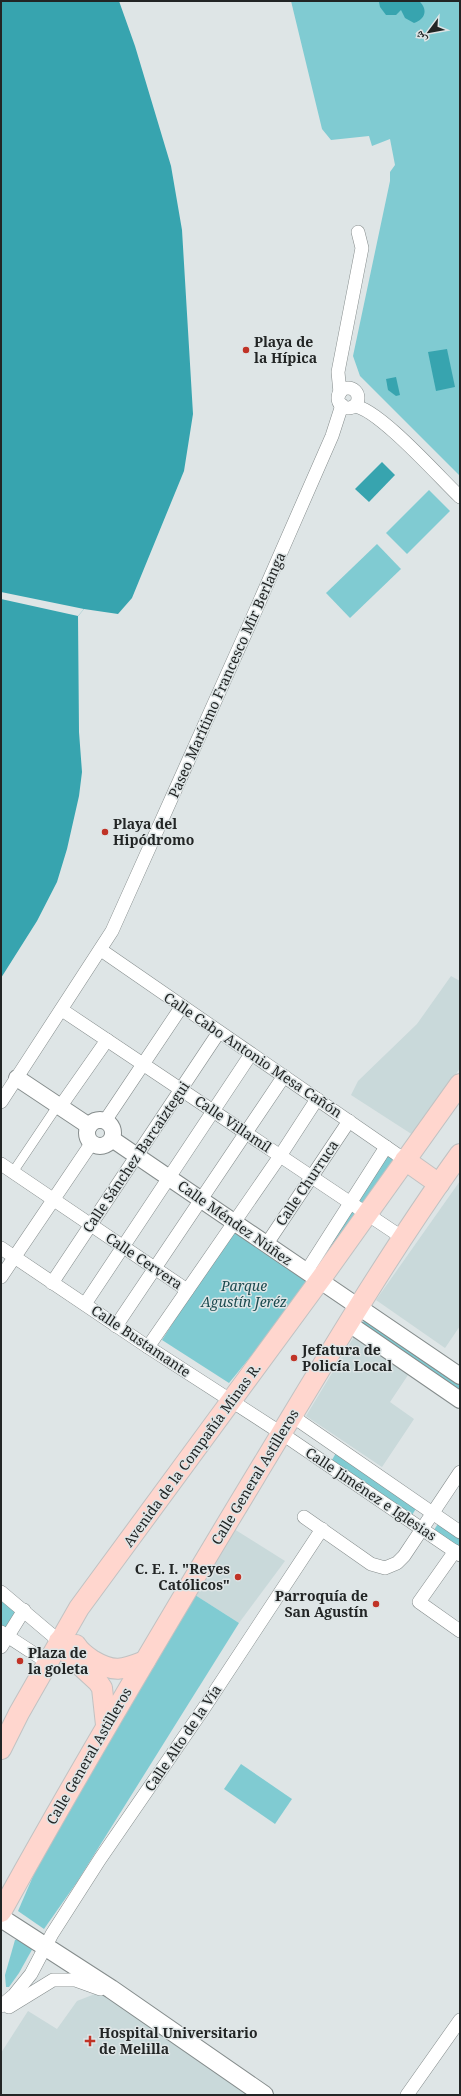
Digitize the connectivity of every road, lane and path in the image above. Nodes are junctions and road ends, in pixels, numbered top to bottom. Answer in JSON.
{"nodes":[{"id":1,"x":358,"y":232,"type":"dead end"},
{"id":2,"x":349,"y":398,"type":"junction"},
{"id":3,"x":460,"y":497,"type":"edge"},
{"id":4,"x":101,"y":950,"type":"junction"},
{"id":5,"x":182,"y":1006,"type":"junction"},
{"id":6,"x":62,"y":1010,"type":"junction"},
{"id":7,"x":219,"y":1032,"type":"junction"},
{"id":8,"x":107,"y":1040,"type":"junction"},
{"id":9,"x":252,"y":1054,"type":"junction"},
{"id":10,"x":143,"y":1064,"type":"junction"},
{"id":11,"x":284,"y":1076,"type":"junction"},
{"id":12,"x":17,"y":1078,"type":"junction"},
{"id":13,"x":460,"y":1084,"type":"edge"},
{"id":14,"x":182,"y":1089,"type":"junction"},
{"id":15,"x":317,"y":1099,"type":"junction"},
{"id":16,"x":1,"y":1102,"type":"edge"},
{"id":17,"x":59,"y":1106,"type":"junction"},
{"id":18,"x":214,"y":1110,"type":"junction"},
{"id":19,"x":105,"y":1121,"type":"junction"},
{"id":20,"x":349,"y":1121,"type":"junction"},
{"id":21,"x":88,"y":1126,"type":"junction"},
{"id":22,"x":247,"y":1132,"type":"junction"},
{"id":23,"x":112,"y":1140,"type":"junction"},
{"id":24,"x":91,"y":1144,"type":"junction"},
{"id":25,"x":386,"y":1147,"type":"junction"},
{"id":26,"x":460,"y":1154,"type":"edge"},
{"id":27,"x":137,"y":1155,"type":"junction"},
{"id":28,"x":280,"y":1156,"type":"junction"},
{"id":29,"x":405,"y":1160,"type":"junction"},
{"id":30,"x":1,"y":1164,"type":"edge"},
{"id":31,"x":13,"y":1172,"type":"junction"},
{"id":32,"x":312,"y":1177,"type":"junction"},
{"id":33,"x":170,"y":1178,"type":"junction"},
{"id":34,"x":439,"y":1184,"type":"junction"},
{"id":35,"x":54,"y":1200,"type":"junction"},
{"id":36,"x":202,"y":1200,"type":"junction"},
{"id":37,"x":350,"y":1203,"type":"junction"},
{"id":38,"x":368,"y":1214,"type":"junction"},
{"id":39,"x":234,"y":1223,"type":"junction"},
{"id":40,"x":91,"y":1225,"type":"junction"},
{"id":41,"x":403,"y":1238,"type":"junction"},
{"id":42,"x":266,"y":1245,"type":"junction"},
{"id":43,"x":122,"y":1247,"type":"junction"},
{"id":44,"x":1,"y":1248,"type":"edge"},
{"id":45,"x":15,"y":1257,"type":"junction"},
{"id":46,"x":155,"y":1268,"type":"junction"},
{"id":47,"x":313,"y":1276,"type":"junction"},
{"id":48,"x":1,"y":1278,"type":"edge"},
{"id":49,"x":52,"y":1282,"type":"junction"},
{"id":50,"x":187,"y":1290,"type":"junction"},
{"id":51,"x":85,"y":1304,"type":"junction"},
{"id":52,"x":359,"y":1306,"type":"junction"},
{"id":53,"x":348,"y":1323,"type":"junction"},
{"id":54,"x":116,"y":1326,"type":"junction"},
{"id":55,"x":411,"y":1342,"type":"junction"},
{"id":56,"x":148,"y":1347,"type":"junction"},
{"id":57,"x":400,"y":1358,"type":"junction"},
{"id":58,"x":460,"y":1376,"type":"edge"},
{"id":59,"x":460,"y":1400,"type":"edge"},
{"id":60,"x":231,"y":1401,"type":"junction"},
{"id":61,"x":292,"y":1416,"type":"junction"},
{"id":62,"x":281,"y":1433,"type":"junction"},
{"id":63,"x":460,"y":1472,"type":"edge"},
{"id":64,"x":433,"y":1514,"type":"junction"},
{"id":65,"x":304,"y":1517,"type":"dead end"},
{"id":66,"x":322,"y":1529,"type":"junction"},
{"id":67,"x":423,"y":1529,"type":"junction"},
{"id":68,"x":460,"y":1532,"type":"edge"},
{"id":69,"x":457,"y":1553,"type":"edge"},
{"id":70,"x":1,"y":1592,"type":"edge"},
{"id":71,"x":24,"y":1610,"type":"junction"},
{"id":72,"x":459,"y":1629,"type":"edge"},
{"id":73,"x":62,"y":1636,"type":"junction"},
{"id":74,"x":3,"y":1638,"type":"edge"},
{"id":75,"x":145,"y":1661,"type":"junction"},
{"id":76,"x":47,"y":1662,"type":"junction"},
{"id":77,"x":106,"y":1725,"type":"junction"},
{"id":78,"x":1,"y":1749,"type":"edge"},
{"id":79,"x":1,"y":1912,"type":"edge"},
{"id":80,"x":1,"y":1918,"type":"edge"},
{"id":81,"x":42,"y":1953,"type":"junction"},
{"id":82,"x":111,"y":1989,"type":"junction"},
{"id":83,"x":1,"y":2006,"type":"edge"},
{"id":84,"x":1,"y":2013,"type":"edge"},
{"id":85,"x":460,"y":2020,"type":"edge"},
{"id":86,"x":264,"y":2095,"type":"edge"},
{"id":87,"x":407,"y":2095,"type":"edge"}],
"edges":[{"from":1,"to":2,"type":"street"},
{"from":2,"to":3,"type":"street"},
{"from":2,"to":4,"type":"street","name":"Paseo Marítimo Francesco Mir Berlanga"},
{"from":4,"to":5,"type":"street","name":"Calle Cabo Antonio Mesa Cañón"},
{"from":4,"to":6,"type":"street","name":"Paseo Marítimo Francesco Mir Berlanga"},
{"from":5,"to":7,"type":"street","name":"Calle Cabo Antonio Mesa Cañón"},
{"from":5,"to":10,"type":"street"},
{"from":6,"to":8,"type":"street","name":"Calle Villamíl"},
{"from":6,"to":12,"type":"street","name":"Paseo Marítimo Francesco Mir Berlanga"},
{"from":7,"to":9,"type":"street","name":"Calle Cabo Antonio Mesa Cañón"},
{"from":7,"to":14,"type":"street","name":"Calle Sánchez Barcaiztegui"},
{"from":8,"to":10,"type":"street","name":"Calle Villamíl"},
{"from":8,"to":17,"type":"street"},
{"from":9,"to":11,"type":"street","name":"Calle Cabo Antonio Mesa Cañón"},
{"from":9,"to":18,"type":"street"},
{"from":10,"to":14,"type":"street","name":"Calle Villamíl"},
{"from":10,"to":19,"type":"street"},
{"from":11,"to":15,"type":"street","name":"Calle Cabo Antonio Mesa Cañón"},
{"from":11,"to":22,"type":"street"},
{"from":12,"to":16,"type":"street","name":"Paseo Marítimo Francesco Mir Berlanga"},
{"from":12,"to":17,"type":"street"},
{"from":13,"to":29,"type":"main road","name":"Avenida de la Compañía Minas R."},
{"from":14,"to":18,"type":"street","name":"Calle Villamíl"},
{"from":14,"to":27,"type":"street","name":"Calle Sánchez Barcaiztegui"},
{"from":15,"to":20,"type":"street","name":"Calle Cabo Antonio Mesa Cañón"},
{"from":15,"to":28,"type":"street"},
{"from":17,"to":21,"type":"street"},
{"from":17,"to":31,"type":"street"},
{"from":18,"to":22,"type":"street","name":"Calle Villamíl"},
{"from":18,"to":33,"type":"street"},
{"from":19,"to":21,"type":"street"},
{"from":19,"to":23,"type":"street"},
{"from":20,"to":25,"type":"street","name":"Calle Cabo Antonio Mesa Cañón"},
{"from":20,"to":32,"type":"street","name":"Calle Churruca"},
{"from":21,"to":24,"type":"street"},
{"from":22,"to":28,"type":"street","name":"Calle Villamíl"},
{"from":22,"to":36,"type":"street"},
{"from":23,"to":24,"type":"street"},
{"from":23,"to":27,"type":"street","name":"Calle Méndez Núñez"},
{"from":24,"to":35,"type":"street"},
{"from":25,"to":29,"type":"street","name":"Calle Cabo Antonio Mesa Cañón"},
{"from":25,"to":37,"type":"street"},
{"from":26,"to":34,"type":"main road","name":"Calle General Astilleros"},
{"from":27,"to":33,"type":"street","name":"Calle Méndez Núñez"},
{"from":27,"to":40,"type":"street","name":"Calle Sánchez Barcaiztegui"},
{"from":28,"to":32,"type":"street","name":"Calle Villamíl"},
{"from":28,"to":39,"type":"street"},
{"from":29,"to":34,"type":"main road"},
{"from":29,"to":38,"type":"main road","name":"Avenida de la Compañía Minas R."},
{"from":30,"to":31,"type":"street","name":"Calle Cervera"},
{"from":31,"to":35,"type":"street","name":"Calle Cervera"},
{"from":32,"to":37,"type":"street","name":"Calle Villamíl"},
{"from":32,"to":42,"type":"street","name":"Calle Churruca"},
{"from":33,"to":36,"type":"street","name":"Calle Méndez Núñez"},
{"from":33,"to":43,"type":"street"},
{"from":34,"to":41,"type":"main road","name":"Calle General Astilleros"},
{"from":35,"to":40,"type":"street","name":"Calle Cervera"},
{"from":35,"to":45,"type":"street"},
{"from":36,"to":39,"type":"street","name":"Calle Méndez Núñez"},
{"from":36,"to":46,"type":"street"},
{"from":37,"to":38,"type":"street","name":"Calle Villamíl"},
{"from":37,"to":47,"type":"street"},
{"from":38,"to":41,"type":"street","name":"Calle Villamíl"},
{"from":38,"to":47,"type":"main road","name":"Avenida de la Compañía Minas R."},
{"from":39,"to":42,"type":"street","name":"Calle Méndez Núñez"},
{"from":39,"to":50,"type":"street"},
{"from":40,"to":43,"type":"street","name":"Calle Cervera"},
{"from":40,"to":49,"type":"street","name":"Calle Sánchez Barcaiztegui"},
{"from":41,"to":52,"type":"main road","name":"Calle General Astilleros"},
{"from":42,"to":47,"type":"street","name":"Calle Méndez Núñez"},
{"from":43,"to":46,"type":"street","name":"Calle Cervera"},
{"from":43,"to":51,"type":"street"},
{"from":44,"to":45,"type":"street","name":"Calle Bustamante"},
{"from":45,"to":48,"type":"street"},
{"from":45,"to":49,"type":"street","name":"Calle Bustamante"},
{"from":46,"to":50,"type":"street","name":"Calle Cervera"},
{"from":46,"to":54,"type":"street"},
{"from":47,"to":52,"type":"street","name":"Calle Méndez Núñez"},
{"from":47,"to":60,"type":"main road","name":"Avenida de la Compañía Minas R."},
{"from":49,"to":51,"type":"street","name":"Calle Bustamante"},
{"from":50,"to":56,"type":"street"},
{"from":51,"to":54,"type":"street","name":"Calle Bustamante"},
{"from":52,"to":53,"type":"main road","name":"Calle General Astilleros"},
{"from":52,"to":55,"type":"street","name":"Calle Méndez Núñez"},
{"from":53,"to":57,"type":"street"},
{"from":53,"to":61,"type":"main road","name":"Calle General Astilleros"},
{"from":54,"to":56,"type":"street","name":"Calle Bustamante"},
{"from":55,"to":57,"type":"street"},
{"from":55,"to":58,"type":"street","name":"Calle Méndez Núñez"},
{"from":56,"to":60,"type":"street","name":"Calle Bustamante"},
{"from":57,"to":59,"type":"street"},
{"from":60,"to":62,"type":"street","name":"Calle Bustamante"},
{"from":60,"to":73,"type":"main road","name":"Avenida de la Compañía Minas R."},
{"from":61,"to":62,"type":"main road","name":"Calle General Astilleros"},
{"from":61,"to":64,"type":"street","name":"Calle Jiménez e Iglesias"},
{"from":62,"to":67,"type":"street","name":"Calle Jiménez e Iglesias"},
{"from":62,"to":75,"type":"main road","name":"Calle General Astilleros"},
{"from":63,"to":64,"type":"street"},
{"from":64,"to":67,"type":"street"},
{"from":64,"to":68,"type":"street","name":"Calle Jiménez e Iglesias"},
{"from":65,"to":66,"type":"street"},
{"from":66,"to":67,"type":"street"},
{"from":66,"to":81,"type":"street","name":"Calle Alto de la Vía"},
{"from":67,"to":69,"type":"street","name":"Calle Jiménez e Iglesias"},
{"from":69,"to":72,"type":"street"},
{"from":70,"to":71,"type":"street"},
{"from":71,"to":73,"type":"street"},
{"from":71,"to":74,"type":"street"},
{"from":73,"to":75,"type":"main road"},
{"from":73,"to":76,"type":"main road","name":"Avenida de la Compañía Minas R."},
{"from":73,"to":77,"type":"main road"},
{"from":74,"to":76,"type":"street"},
{"from":75,"to":77,"type":"main road","name":"Calle General Astilleros"},
{"from":76,"to":78,"type":"main road","name":"Avenida de la Compañía Minas R."},
{"from":77,"to":79,"type":"main road","name":"Calle General Astilleros"},
{"from":80,"to":81,"type":"main road"},
{"from":81,"to":82,"type":"main road"},
{"from":81,"to":83,"type":"street","name":"Calle Alto de la Vía"},
{"from":82,"to":84,"type":"street"},
{"from":82,"to":86,"type":"main road"},
{"from":85,"to":87,"type":"street"}]}
